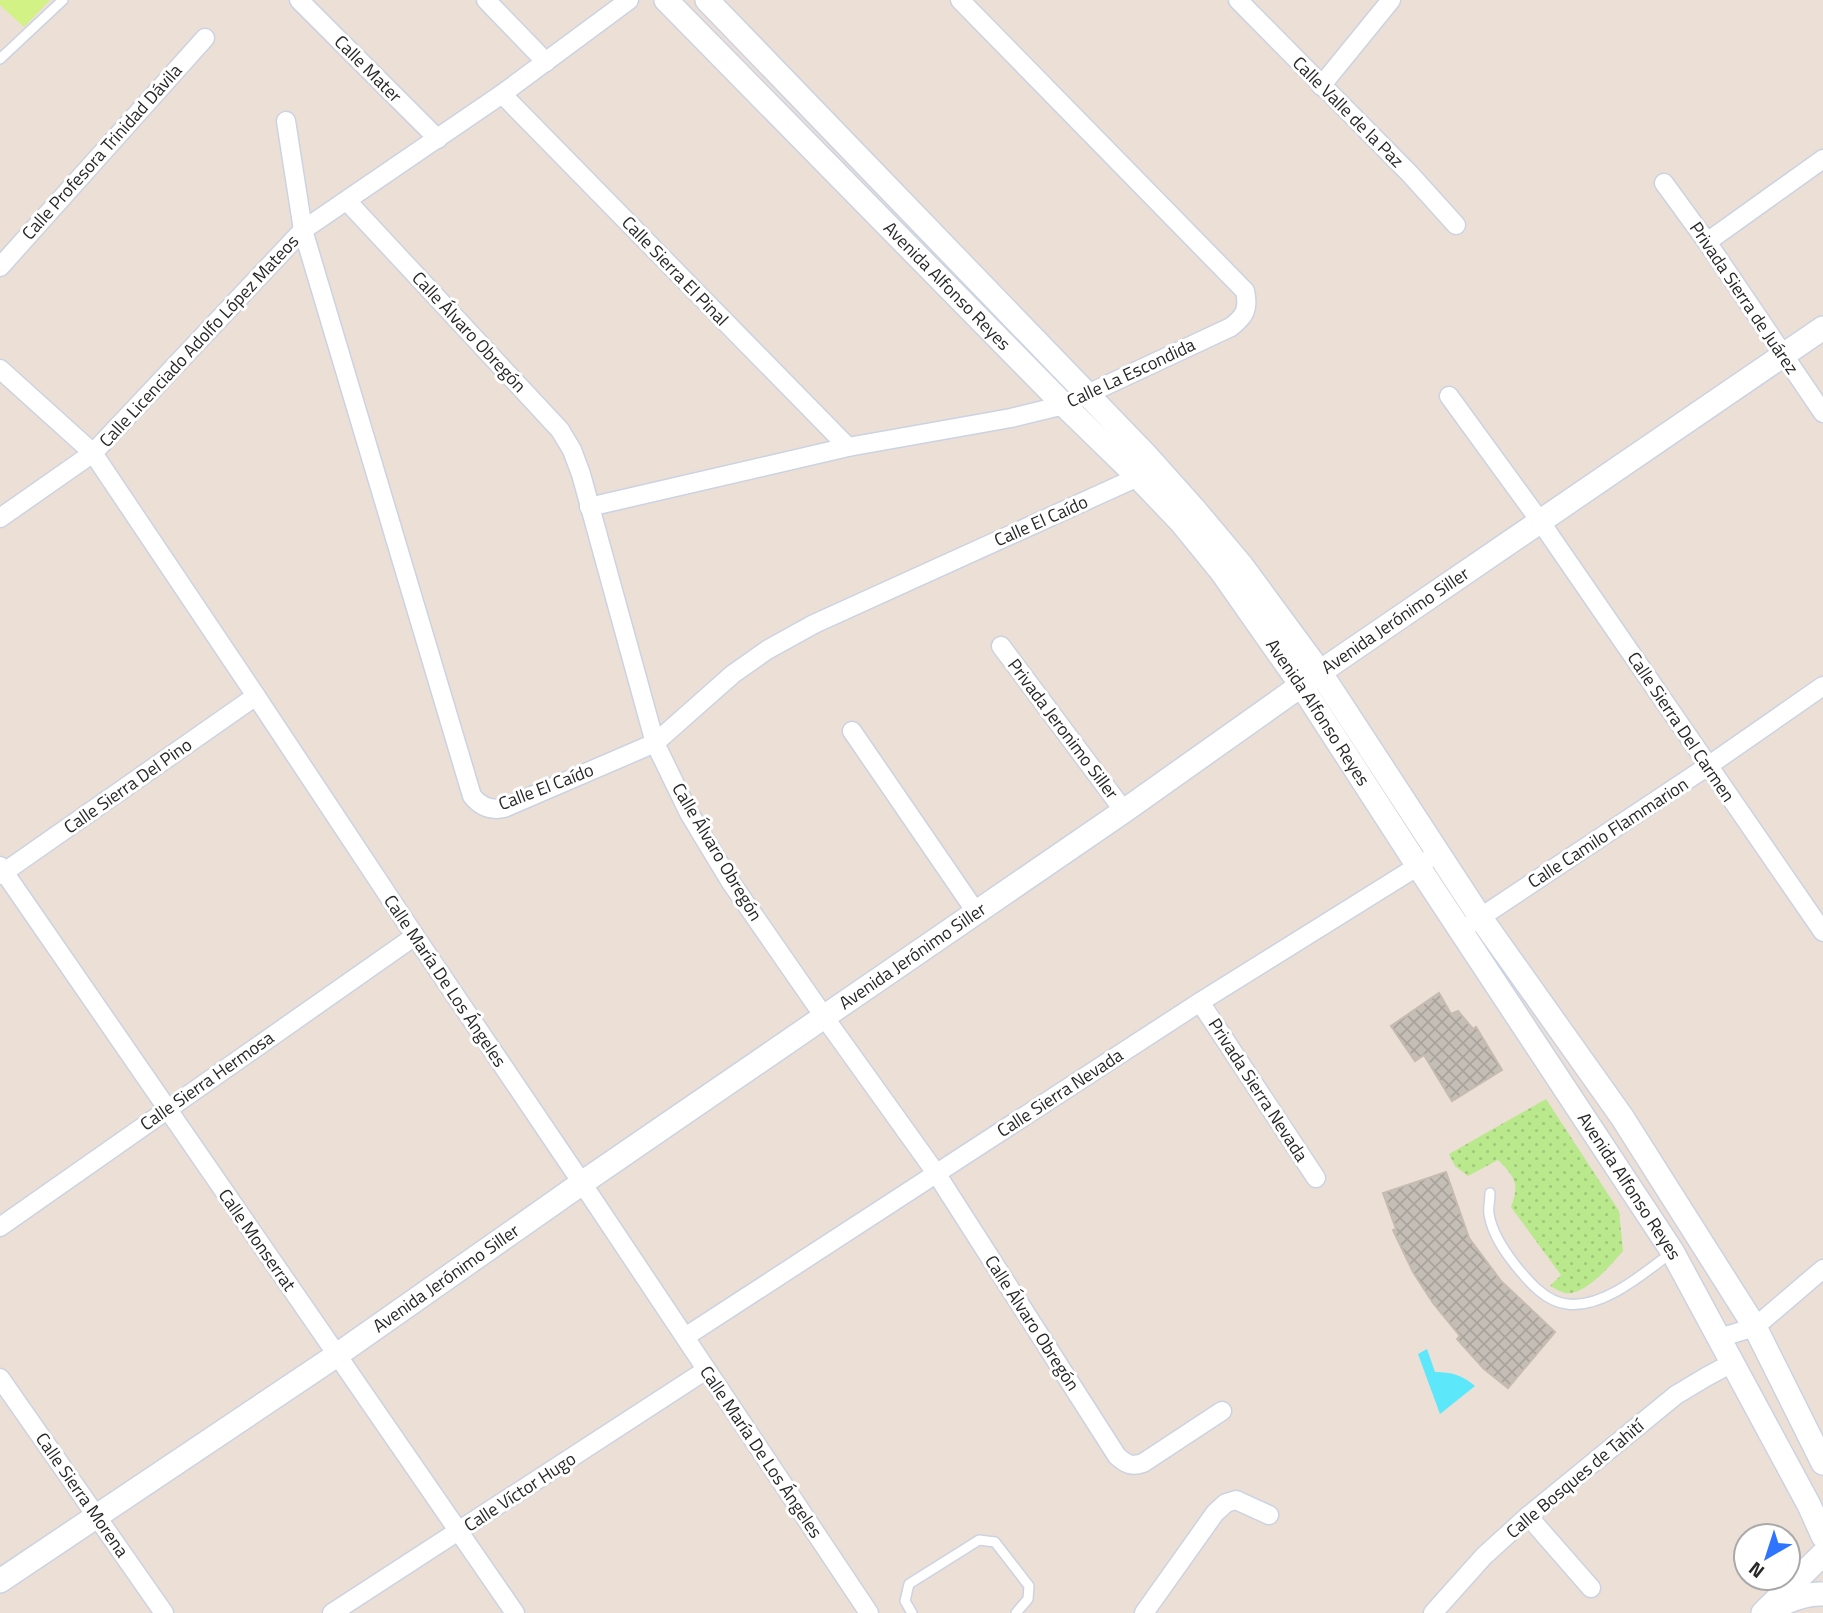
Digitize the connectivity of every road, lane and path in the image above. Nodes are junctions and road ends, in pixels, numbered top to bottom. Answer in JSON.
{"nodes":[{"id":1,"x":63,"y":0,"type":"edge"},
{"id":2,"x":299,"y":0,"type":"edge"},
{"id":3,"x":486,"y":0,"type":"edge"},
{"id":4,"x":629,"y":0,"type":"edge"},
{"id":5,"x":666,"y":0,"type":"edge"},
{"id":6,"x":708,"y":0,"type":"edge"},
{"id":7,"x":960,"y":0,"type":"edge"},
{"id":8,"x":1238,"y":0,"type":"edge"},
{"id":9,"x":1391,"y":0,"type":"edge"},
{"id":10,"x":205,"y":38,"type":"dead end"},
{"id":11,"x":0,"y":59,"type":"edge"},
{"id":12,"x":546,"y":62,"type":"junction"},
{"id":13,"x":1321,"y":86,"type":"junction"},
{"id":14,"x":502,"y":94,"type":"junction"},
{"id":15,"x":286,"y":121,"type":"dead end"},
{"id":16,"x":438,"y":139,"type":"junction"},
{"id":17,"x":1823,"y":159,"type":"edge"},
{"id":18,"x":1664,"y":183,"type":"dead end"},
{"id":19,"x":347,"y":201,"type":"junction"},
{"id":20,"x":1456,"y":225,"type":"dead end"},
{"id":21,"x":303,"y":230,"type":"junction"},
{"id":22,"x":1707,"y":243,"type":"junction"},
{"id":23,"x":0,"y":267,"type":"edge"},
{"id":24,"x":1823,"y":328,"type":"edge"},
{"id":25,"x":1783,"y":355,"type":"junction"},
{"id":26,"x":0,"y":369,"type":"edge"},
{"id":27,"x":1086,"y":393,"type":"junction"},
{"id":28,"x":1449,"y":396,"type":"dead end"},
{"id":29,"x":1064,"y":405,"type":"junction"},
{"id":30,"x":1823,"y":413,"type":"edge"},
{"id":31,"x":848,"y":447,"type":"junction"},
{"id":32,"x":93,"y":453,"type":"junction"},
{"id":33,"x":1138,"y":477,"type":"junction"},
{"id":34,"x":589,"y":507,"type":"junction"},
{"id":35,"x":0,"y":518,"type":"edge"},
{"id":36,"x":1541,"y":521,"type":"junction"},
{"id":37,"x":1001,"y":646,"type":"dead end"},
{"id":38,"x":1310,"y":679,"type":"junction"},
{"id":39,"x":1823,"y":686,"type":"edge"},
{"id":40,"x":256,"y":696,"type":"junction"},
{"id":41,"x":852,"y":731,"type":"dead end"},
{"id":42,"x":654,"y":743,"type":"junction"},
{"id":43,"x":1708,"y":766,"type":"junction"},
{"id":44,"x":1124,"y":811,"type":"junction"},
{"id":45,"x":1438,"y":853,"type":"junction"},
{"id":46,"x":1418,"y":866,"type":"junction"},
{"id":47,"x":1,"y":871,"type":"edge"},
{"id":48,"x":976,"y":912,"type":"junction"},
{"id":49,"x":1480,"y":917,"type":"junction"},
{"id":50,"x":1460,"y":931,"type":"junction"},
{"id":51,"x":1823,"y":932,"type":"edge"},
{"id":52,"x":415,"y":936,"type":"junction"},
{"id":53,"x":1200,"y":1002,"type":"junction"},
{"id":54,"x":825,"y":1018,"type":"junction"},
{"id":55,"x":167,"y":1109,"type":"junction"},
{"id":56,"x":936,"y":1173,"type":"junction"},
{"id":57,"x":1316,"y":1178,"type":"dead end"},
{"id":58,"x":582,"y":1183,"type":"junction"},
{"id":59,"x":1490,"y":1193,"type":"dead end"},
{"id":60,"x":0,"y":1227,"type":"edge"},
{"id":61,"x":1672,"y":1251,"type":"junction"},
{"id":62,"x":1823,"y":1269,"type":"edge"},
{"id":63,"x":1755,"y":1327,"type":"junction"},
{"id":64,"x":685,"y":1337,"type":"junction"},
{"id":65,"x":1719,"y":1338,"type":"junction"},
{"id":66,"x":337,"y":1355,"type":"junction"},
{"id":67,"x":1732,"y":1363,"type":"junction"},
{"id":68,"x":706,"y":1370,"type":"junction"},
{"id":69,"x":0,"y":1378,"type":"edge"},
{"id":70,"x":1222,"y":1411,"type":"dead end"},
{"id":71,"x":1823,"y":1463,"type":"edge"},
{"id":72,"x":1269,"y":1515,"type":"dead end"},
{"id":73,"x":96,"y":1516,"type":"junction"},
{"id":74,"x":1528,"y":1516,"type":"junction"},
{"id":75,"x":460,"y":1531,"type":"junction"},
{"id":76,"x":1823,"y":1536,"type":"edge"},
{"id":77,"x":1823,"y":1554,"type":"edge"},
{"id":78,"x":0,"y":1581,"type":"edge"},
{"id":79,"x":1591,"y":1588,"type":"dead end"},
{"id":80,"x":1823,"y":1594,"type":"edge"},
{"id":81,"x":164,"y":1613,"type":"edge"},
{"id":82,"x":332,"y":1613,"type":"edge"},
{"id":83,"x":515,"y":1613,"type":"edge"},
{"id":84,"x":869,"y":1613,"type":"edge"},
{"id":85,"x":912,"y":1613,"type":"edge"},
{"id":86,"x":1016,"y":1613,"type":"edge"},
{"id":87,"x":1144,"y":1613,"type":"edge"},
{"id":88,"x":1433,"y":1613,"type":"edge"},
{"id":89,"x":1764,"y":1613,"type":"edge"}],
"edges":[{"from":1,"to":11,"type":"lane"},
{"from":2,"to":16,"type":"street","name":"Calle Mater"},
{"from":3,"to":12,"type":"street"},
{"from":4,"to":12,"type":"street","name":"Calle Licenciado Adolfo López Mateos"},
{"from":5,"to":29,"type":"main road","name":"Avenida Alfonso Reyes"},
{"from":6,"to":27,"type":"main road","name":"Avenida Alfonso Reyes"},
{"from":7,"to":27,"type":"street","name":"Calle La Escondida"},
{"from":8,"to":13,"type":"street","name":"Calle Valle de la Paz"},
{"from":9,"to":13,"type":"street"},
{"from":10,"to":23,"type":"street","name":"Calle Profesora Trinidad Dávila"},
{"from":12,"to":14,"type":"street","name":"Calle Licenciado Adolfo López Mateos"},
{"from":13,"to":20,"type":"street","name":"Calle Valle de la Paz"},
{"from":14,"to":16,"type":"street","name":"Calle Licenciado Adolfo López Mateos"},
{"from":14,"to":31,"type":"street","name":"Calle Sierra El Pinal"},
{"from":15,"to":21,"type":"street","name":"Calle El Caído"},
{"from":16,"to":19,"type":"street","name":"Calle Licenciado Adolfo López Mateos"},
{"from":17,"to":22,"type":"street"},
{"from":18,"to":22,"type":"street","name":"Privada Sierra de Juárez"},
{"from":19,"to":21,"type":"street","name":"Calle Licenciado Adolfo López Mateos"},
{"from":19,"to":34,"type":"street","name":"Calle Álvaro Obregón"},
{"from":21,"to":32,"type":"street","name":"Calle Licenciado Adolfo López Mateos"},
{"from":21,"to":42,"type":"street","name":"Calle El Caído"},
{"from":22,"to":25,"type":"street","name":"Privada Sierra de Juárez"},
{"from":24,"to":25,"type":"main road","name":"Avenida Jerónimo Siller"},
{"from":25,"to":30,"type":"street","name":"Privada Sierra de Juárez"},
{"from":25,"to":36,"type":"main road","name":"Avenida Jerónimo Siller"},
{"from":26,"to":32,"type":"street","name":"Calle María De Los Ángeles"},
{"from":27,"to":29,"type":"street","name":"Calle La Escondida"},
{"from":27,"to":38,"type":"main road","name":"Avenida Alfonso Reyes"},
{"from":28,"to":36,"type":"street","name":"Calle Sierra Del Carmen"},
{"from":29,"to":31,"type":"street","name":"Calle La Escondida"},
{"from":29,"to":33,"type":"main road","name":"Avenida Alfonso Reyes"},
{"from":31,"to":34,"type":"street","name":"Calle La Escondida"},
{"from":32,"to":35,"type":"street","name":"Calle Licenciado Adolfo López Mateos"},
{"from":32,"to":40,"type":"street","name":"Calle María De Los Ángeles"},
{"from":33,"to":38,"type":"main road","name":"Avenida Alfonso Reyes"},
{"from":33,"to":42,"type":"street","name":"Calle El Caído"},
{"from":34,"to":42,"type":"street","name":"Calle Álvaro Obregón"},
{"from":36,"to":38,"type":"main road","name":"Avenida Jerónimo Siller"},
{"from":36,"to":43,"type":"street","name":"Calle Sierra Del Carmen"},
{"from":37,"to":44,"type":"street","name":"Privada Jeronimo Siller"},
{"from":38,"to":44,"type":"main road","name":"Avenida Jerónimo Siller"},
{"from":38,"to":45,"type":"main road","name":"Avenida Alfonso Reyes"},
{"from":38,"to":46,"type":"main road","name":"Avenida Alfonso Reyes"},
{"from":39,"to":43,"type":"street","name":"Calle Camilo Flammarion"},
{"from":40,"to":47,"type":"street","name":"Calle Sierra Del Pino"},
{"from":40,"to":52,"type":"street","name":"Calle María De Los Ángeles"},
{"from":41,"to":48,"type":"street"},
{"from":42,"to":54,"type":"street","name":"Calle Álvaro Obregón"},
{"from":43,"to":49,"type":"street","name":"Calle Camilo Flammarion"},
{"from":43,"to":51,"type":"street","name":"Calle Sierra Del Carmen"},
{"from":44,"to":48,"type":"main road","name":"Avenida Jerónimo Siller"},
{"from":45,"to":46,"type":"street","name":"Calle Sierra Nevada"},
{"from":45,"to":49,"type":"main road","name":"Avenida Alfonso Reyes"},
{"from":46,"to":50,"type":"main road","name":"Avenida Alfonso Reyes"},
{"from":46,"to":53,"type":"street","name":"Calle Sierra Nevada"},
{"from":47,"to":55,"type":"street","name":"Calle Monserrat"},
{"from":48,"to":54,"type":"main road","name":"Avenida Jerónimo Siller"},
{"from":49,"to":50,"type":"street","name":"Calle Camilo Flammarion"},
{"from":49,"to":63,"type":"main road","name":"Avenida Alfonso Reyes"},
{"from":50,"to":61,"type":"main road","name":"Avenida Alfonso Reyes"},
{"from":52,"to":55,"type":"street","name":"Calle Sierra Hermosa"},
{"from":52,"to":58,"type":"street","name":"Calle María De Los Ángeles"},
{"from":53,"to":56,"type":"street","name":"Calle Sierra Nevada"},
{"from":53,"to":57,"type":"street","name":"Privada Sierra Nevada"},
{"from":54,"to":56,"type":"street","name":"Calle Álvaro Obregón"},
{"from":54,"to":58,"type":"main road","name":"Avenida Jerónimo Siller"},
{"from":55,"to":60,"type":"street","name":"Calle Sierra Hermosa"},
{"from":55,"to":66,"type":"street","name":"Calle Monserrat"},
{"from":56,"to":64,"type":"street","name":"Calle Sierra Nevada"},
{"from":56,"to":70,"type":"street","name":"Calle Álvaro Obregón"},
{"from":58,"to":64,"type":"street","name":"Calle María De Los Ángeles"},
{"from":58,"to":66,"type":"main road","name":"Avenida Jerónimo Siller"},
{"from":59,"to":61,"type":"lane"},
{"from":61,"to":65,"type":"main road","name":"Avenida Alfonso Reyes"},
{"from":62,"to":63,"type":"street"},
{"from":63,"to":65,"type":"street"},
{"from":63,"to":71,"type":"main road","name":"Avenida Alfonso Reyes"},
{"from":64,"to":68,"type":"street","name":"Calle María De Los Ángeles"},
{"from":65,"to":67,"type":"main road","name":"Avenida Alfonso Reyes"},
{"from":66,"to":73,"type":"main road","name":"Avenida Jerónimo Siller"},
{"from":66,"to":75,"type":"street","name":"Calle Monserrat"},
{"from":67,"to":74,"type":"street","name":"Calle Bosques de Tahití"},
{"from":67,"to":76,"type":"main road","name":"Avenida Alfonso Reyes"},
{"from":68,"to":75,"type":"street","name":"Calle Víctor Hugo"},
{"from":68,"to":84,"type":"street","name":"Calle María De Los Ángeles"},
{"from":69,"to":73,"type":"street","name":"Calle Sierra Morena"},
{"from":72,"to":87,"type":"street"},
{"from":73,"to":78,"type":"main road","name":"Avenida Jerónimo Siller"},
{"from":73,"to":81,"type":"street","name":"Calle Sierra Morena"},
{"from":74,"to":79,"type":"street"},
{"from":74,"to":88,"type":"street","name":"Calle Bosques de Tahití"},
{"from":75,"to":82,"type":"street","name":"Calle Víctor Hugo"},
{"from":75,"to":83,"type":"street","name":"Calle Monserrat"},
{"from":77,"to":89,"type":"main road"},
{"from":80,"to":89,"type":"main road"},
{"from":85,"to":86,"type":"lane"}]}
